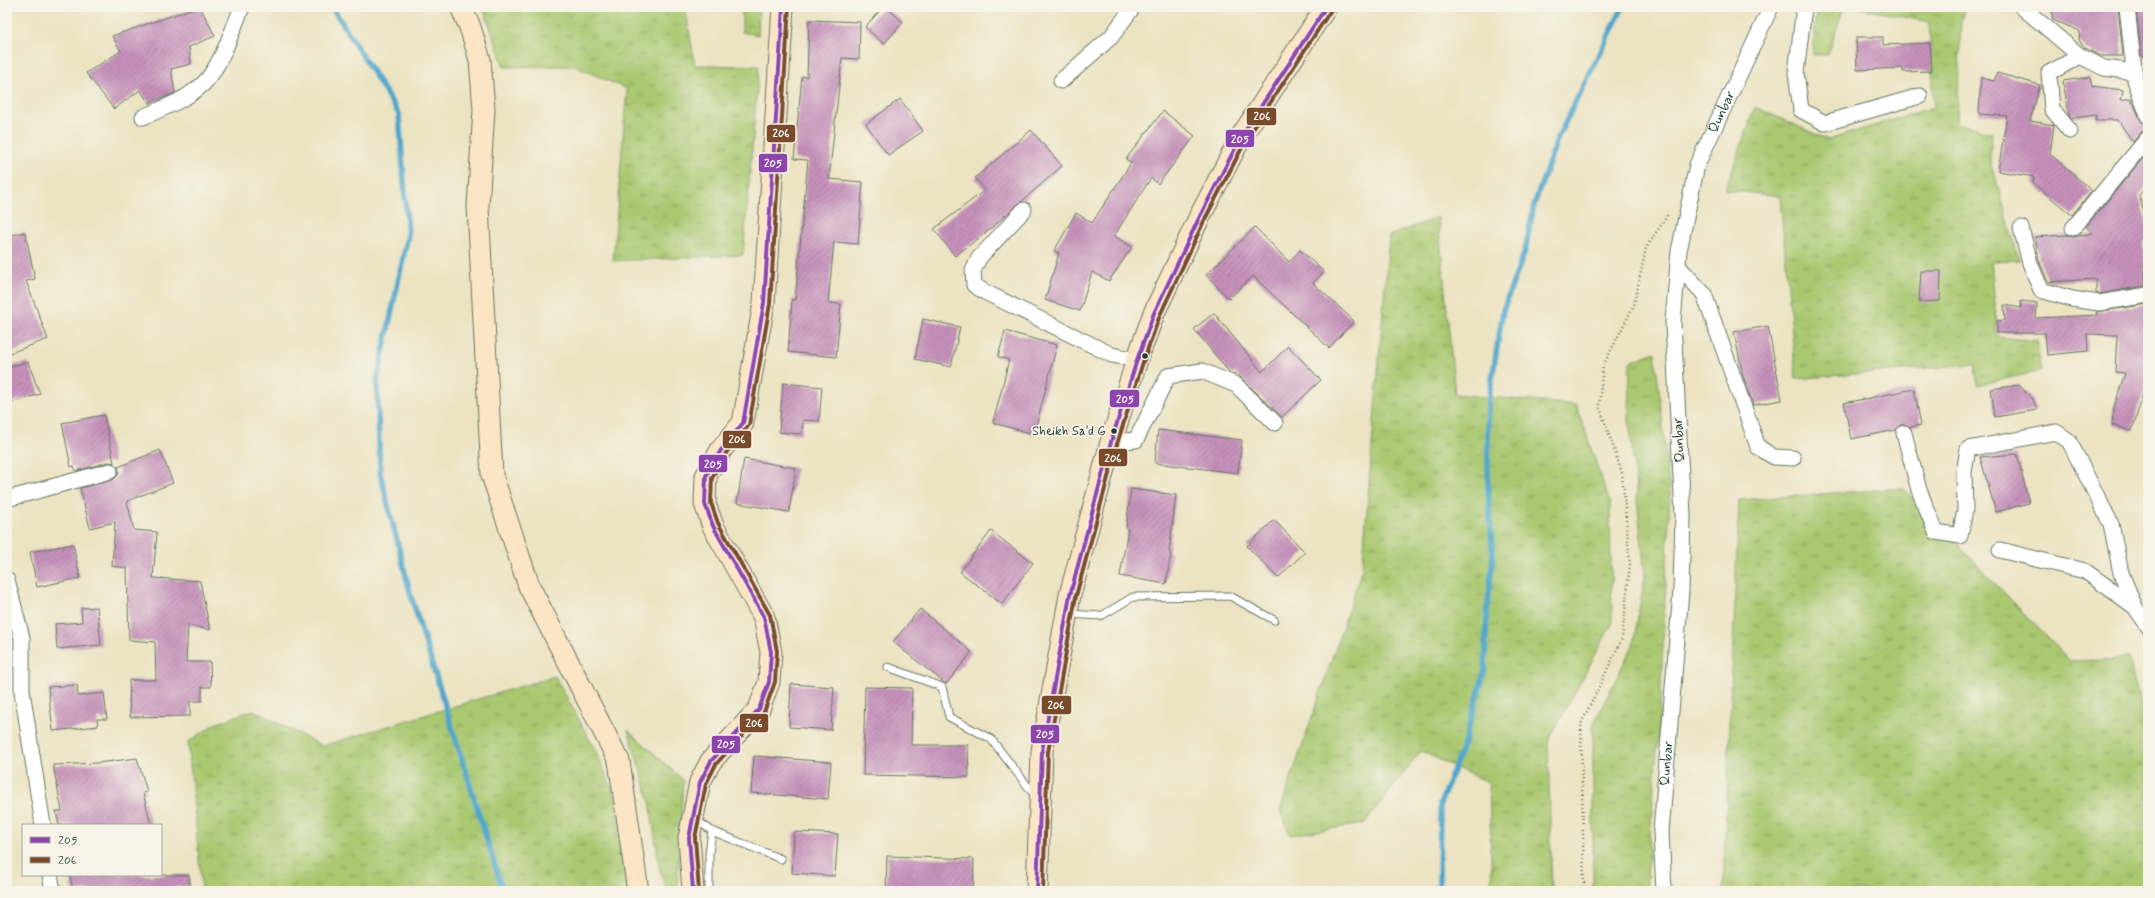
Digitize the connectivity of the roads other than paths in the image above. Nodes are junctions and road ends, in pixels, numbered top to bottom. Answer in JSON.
{"nodes":[{"id":1,"x":242,"y":7,"type":"edge"},
{"id":2,"x":461,"y":7,"type":"edge"},
{"id":3,"x":783,"y":7,"type":"edge"},
{"id":4,"x":1133,"y":7,"type":"edge"},
{"id":5,"x":1326,"y":7,"type":"edge"},
{"id":6,"x":1771,"y":7,"type":"edge"},
{"id":7,"x":1804,"y":7,"type":"edge"},
{"id":8,"x":2022,"y":7,"type":"edge"},
{"id":9,"x":2127,"y":7,"type":"edge"},
{"id":10,"x":2080,"y":56,"type":"junction"},
{"id":11,"x":2135,"y":72,"type":"junction"},
{"id":12,"x":1061,"y":81,"type":"dead end"},
{"id":13,"x":1920,"y":96,"type":"dead end"},
{"id":14,"x":2148,"y":116,"type":"edge"},
{"id":15,"x":143,"y":117,"type":"dead end"},
{"id":16,"x":2070,"y":131,"type":"dead end"},
{"id":17,"x":2148,"y":138,"type":"edge"},
{"id":18,"x":1024,"y":210,"type":"dead end"},
{"id":19,"x":2021,"y":228,"type":"dead end"},
{"id":20,"x":2074,"y":228,"type":"dead end"},
{"id":21,"x":1678,"y":266,"type":"junction"},
{"id":22,"x":2148,"y":295,"type":"edge"},
{"id":23,"x":1137,"y":360,"type":"junction"},
{"id":24,"x":1275,"y":423,"type":"dead end"},
{"id":25,"x":1904,"y":433,"type":"dead end"},
{"id":26,"x":1111,"y":442,"type":"junction"},
{"id":27,"x":1793,"y":458,"type":"dead end"},
{"id":28,"x":110,"y":471,"type":"dead end"},
{"id":29,"x":7,"y":499,"type":"edge"},
{"id":30,"x":2000,"y":550,"type":"dead end"},
{"id":31,"x":7,"y":580,"type":"edge"},
{"id":32,"x":2135,"y":607,"type":"junction"},
{"id":33,"x":1066,"y":614,"type":"junction"},
{"id":34,"x":1274,"y":620,"type":"dead end"},
{"id":35,"x":2148,"y":626,"type":"edge"},
{"id":36,"x":888,"y":667,"type":"dead end"},
{"id":37,"x":1039,"y":802,"type":"junction"},
{"id":38,"x":694,"y":818,"type":"junction"},
{"id":39,"x":43,"y":824,"type":"edge"},
{"id":40,"x":712,"y":832,"type":"junction"},
{"id":41,"x":780,"y":859,"type":"dead end"},
{"id":42,"x":50,"y":876,"type":"edge"},
{"id":43,"x":53,"y":891,"type":"edge"},
{"id":44,"x":638,"y":891,"type":"edge"},
{"id":45,"x":692,"y":891,"type":"edge"},
{"id":46,"x":709,"y":891,"type":"edge"},
{"id":47,"x":1037,"y":891,"type":"edge"},
{"id":48,"x":1664,"y":891,"type":"edge"}],
"edges":[{"from":1,"to":15,"type":"street"},
{"from":2,"to":44,"type":"street"},
{"from":3,"to":38,"type":"street"},
{"from":4,"to":12,"type":"street"},
{"from":5,"to":23,"type":"street"},
{"from":6,"to":21,"type":"street","name":"Qunbar"},
{"from":7,"to":13,"type":"street"},
{"from":8,"to":10,"type":"street"},
{"from":9,"to":11,"type":"street"},
{"from":10,"to":11,"type":"street"},
{"from":10,"to":16,"type":"street"},
{"from":11,"to":14,"type":"street"},
{"from":17,"to":20,"type":"street"},
{"from":18,"to":23,"type":"street"},
{"from":19,"to":22,"type":"street"},
{"from":21,"to":27,"type":"street"},
{"from":21,"to":48,"type":"street","name":"Qunbar"},
{"from":23,"to":26,"type":"street"},
{"from":24,"to":26,"type":"street"},
{"from":25,"to":32,"type":"street"},
{"from":26,"to":33,"type":"street"},
{"from":28,"to":29,"type":"street"},
{"from":30,"to":32,"type":"street"},
{"from":31,"to":39,"type":"street"},
{"from":32,"to":35,"type":"street"},
{"from":33,"to":34,"type":"lane"},
{"from":33,"to":37,"type":"street"},
{"from":36,"to":37,"type":"lane"},
{"from":37,"to":47,"type":"street"},
{"from":38,"to":40,"type":"lane"},
{"from":38,"to":45,"type":"street"},
{"from":40,"to":41,"type":"lane"},
{"from":40,"to":46,"type":"lane"},
{"from":42,"to":43,"type":"street"}]}
